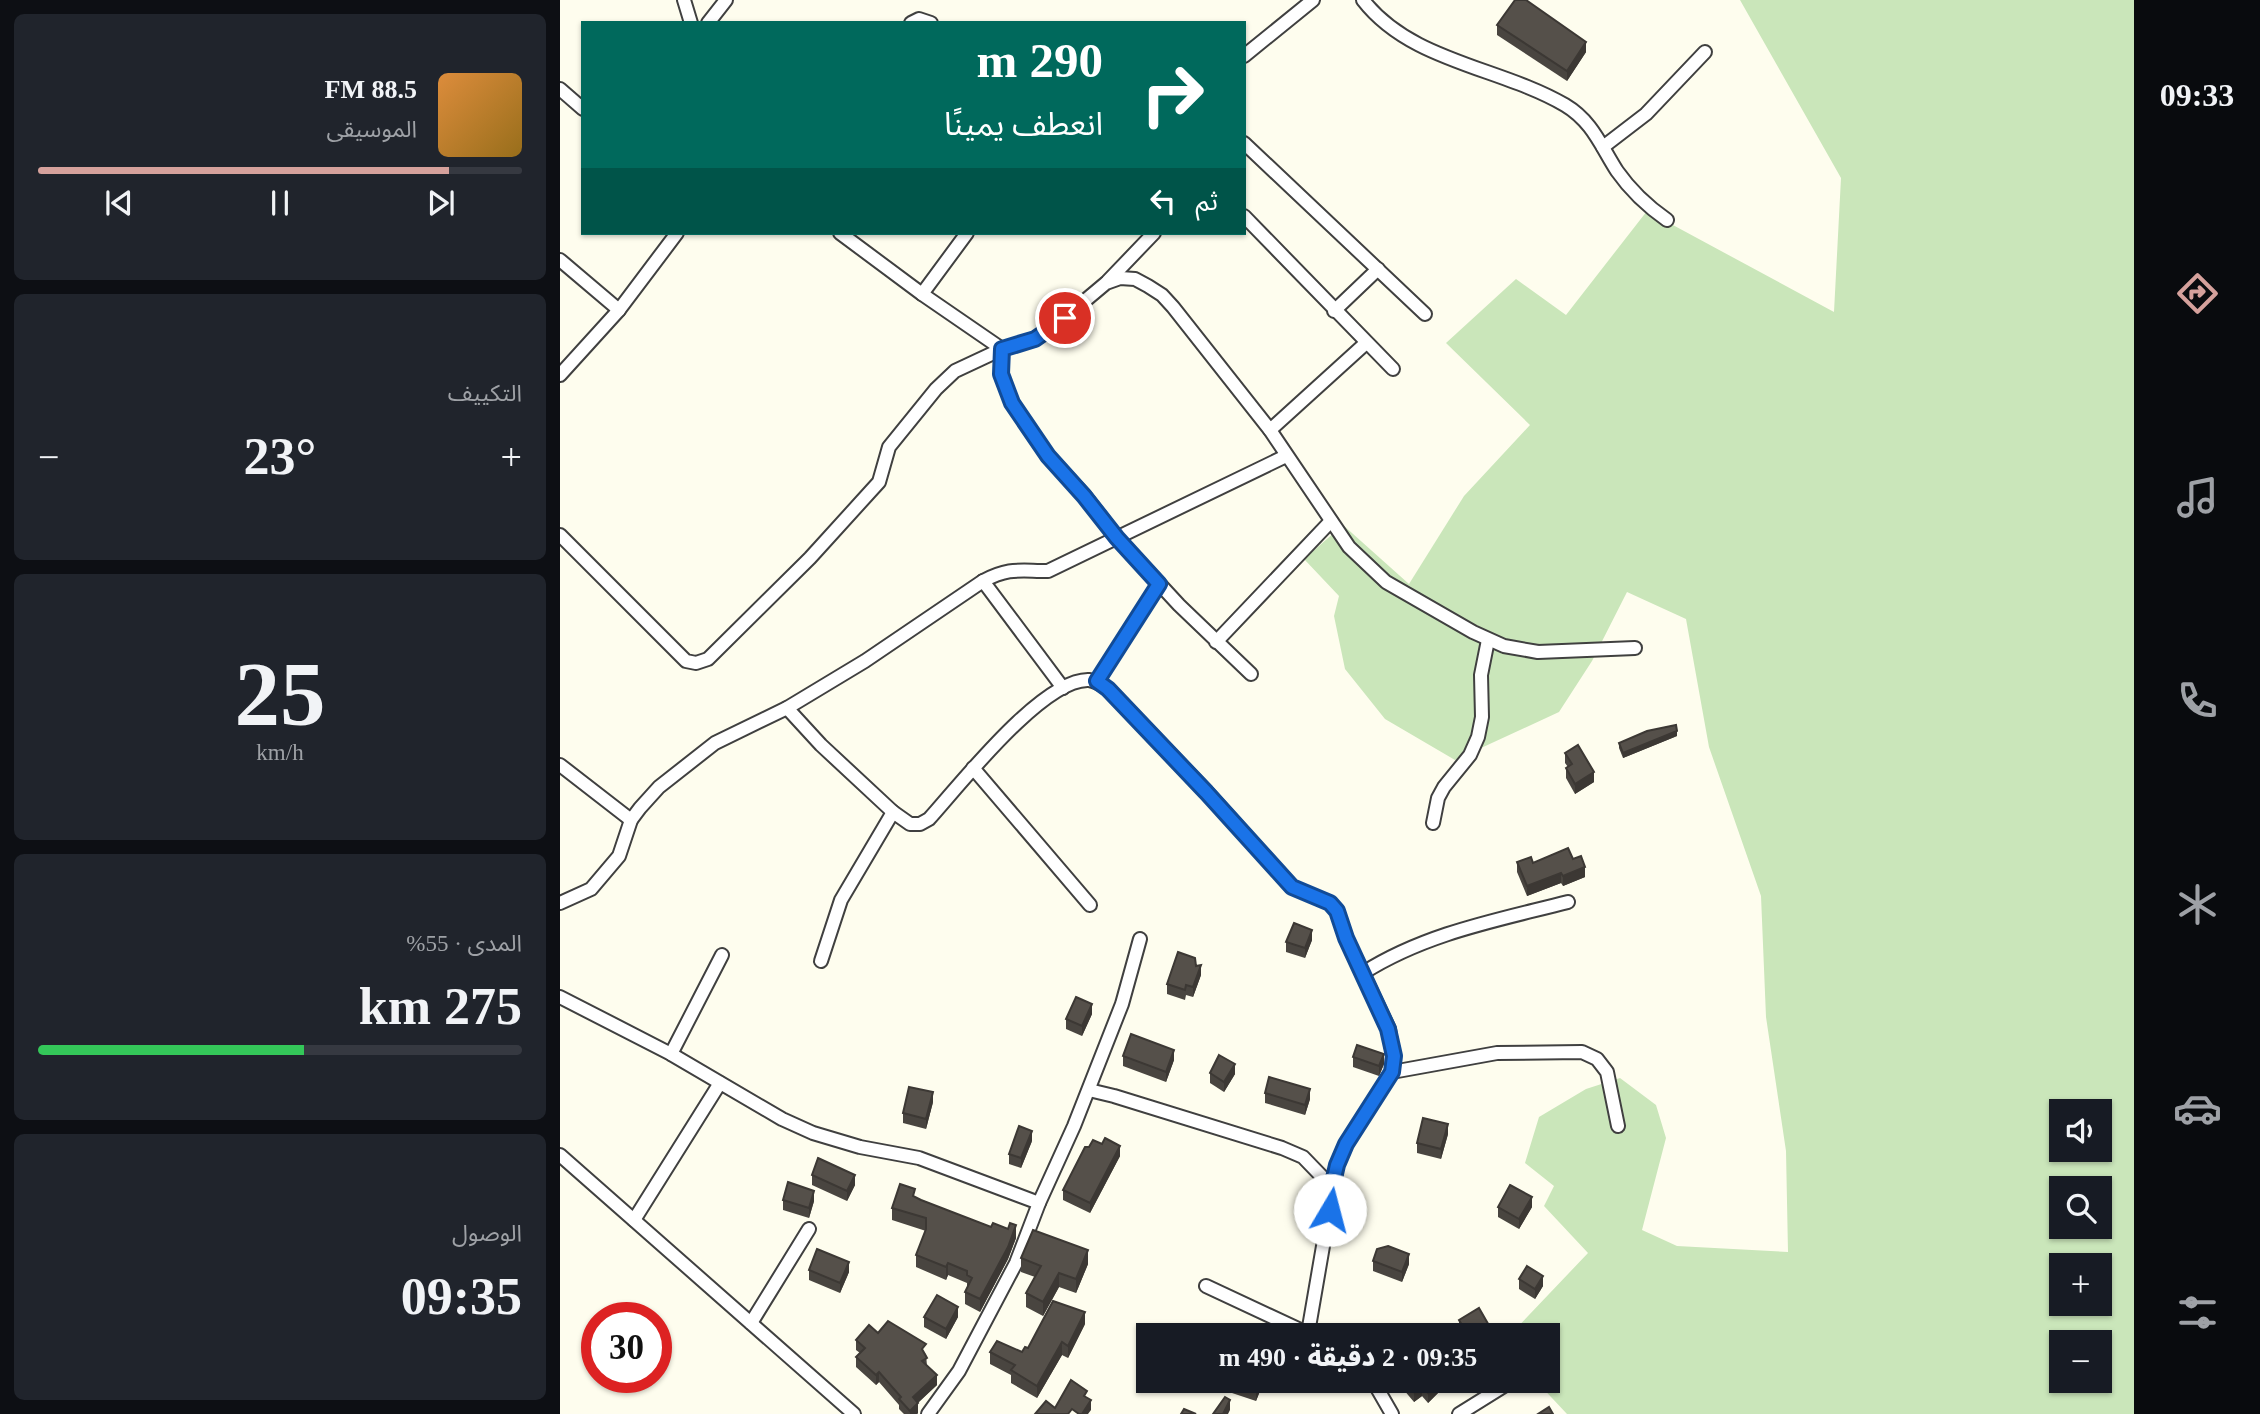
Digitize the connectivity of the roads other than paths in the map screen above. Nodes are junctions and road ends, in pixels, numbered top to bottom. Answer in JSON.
{"nodes":[{"id":1,"x":684,"y":0,"type":"edge"},
{"id":2,"x":726,"y":0,"type":"edge"},
{"id":3,"x":1313,"y":0,"type":"edge"},
{"id":4,"x":1363,"y":0,"type":"edge"},
{"id":5,"x":690,"y":21,"type":"edge"},
{"id":6,"x":710,"y":21,"type":"edge"},
{"id":7,"x":1705,"y":52,"type":"dead end"},
{"id":8,"x":1246,"y":54,"type":"edge"},
{"id":9,"x":560,"y":89,"type":"edge"},
{"id":10,"x":581,"y":107,"type":"edge"},
{"id":11,"x":1246,"y":145,"type":"edge"},
{"id":12,"x":1603,"y":147,"type":"junction"},
{"id":13,"x":1246,"y":218,"type":"edge"},
{"id":14,"x":1667,"y":220,"type":"dead end"},
{"id":15,"x":675,"y":235,"type":"edge"},
{"id":16,"x":843,"y":235,"type":"edge"},
{"id":17,"x":966,"y":235,"type":"edge"},
{"id":18,"x":1152,"y":235,"type":"edge"},
{"id":19,"x":560,"y":260,"type":"edge"},
{"id":20,"x":1378,"y":269,"type":"junction"},
{"id":21,"x":1106,"y":283,"type":"junction"},
{"id":22,"x":922,"y":294,"type":"junction"},
{"id":23,"x":619,"y":310,"type":"junction"},
{"id":24,"x":1334,"y":311,"type":"junction"},
{"id":25,"x":1425,"y":314,"type":"dead end"},
{"id":26,"x":1366,"y":342,"type":"junction"},
{"id":27,"x":1002,"y":349,"type":"junction"},
{"id":28,"x":1393,"y":369,"type":"dead end"},
{"id":29,"x":560,"y":375,"type":"edge"},
{"id":30,"x":1270,"y":430,"type":"junction"},
{"id":31,"x":1286,"y":456,"type":"junction"},
{"id":32,"x":1331,"y":521,"type":"junction"},
{"id":33,"x":560,"y":535,"type":"edge"},
{"id":34,"x":1117,"y":538,"type":"junction"},
{"id":35,"x":983,"y":581,"type":"junction"},
{"id":36,"x":1159,"y":584,"type":"junction"},
{"id":37,"x":1488,"y":640,"type":"junction"},
{"id":38,"x":1216,"y":642,"type":"junction"},
{"id":39,"x":1635,"y":648,"type":"dead end"},
{"id":40,"x":1251,"y":674,"type":"dead end"},
{"id":41,"x":1097,"y":681,"type":"junction"},
{"id":42,"x":1063,"y":688,"type":"junction"},
{"id":43,"x":787,"y":708,"type":"junction"},
{"id":44,"x":560,"y":765,"type":"edge"},
{"id":45,"x":973,"y":768,"type":"junction"},
{"id":46,"x":893,"y":812,"type":"junction"},
{"id":47,"x":631,"y":820,"type":"junction"},
{"id":48,"x":1433,"y":823,"type":"dead end"},
{"id":49,"x":1569,"y":902,"type":"dead end"},
{"id":50,"x":560,"y":903,"type":"edge"},
{"id":51,"x":1090,"y":905,"type":"dead end"},
{"id":52,"x":1140,"y":939,"type":"dead end"},
{"id":53,"x":722,"y":955,"type":"dead end"},
{"id":54,"x":821,"y":961,"type":"dead end"},
{"id":55,"x":1363,"y":973,"type":"junction"},
{"id":56,"x":560,"y":997,"type":"edge"},
{"id":57,"x":671,"y":1054,"type":"junction"},
{"id":58,"x":1392,"y":1072,"type":"junction"},
{"id":59,"x":720,"y":1083,"type":"junction"},
{"id":60,"x":1089,"y":1090,"type":"junction"},
{"id":61,"x":1618,"y":1126,"type":"dead end"},
{"id":62,"x":560,"y":1155,"type":"edge"},
{"id":63,"x":1332,"y":1187,"type":"junction"},
{"id":64,"x":1039,"y":1203,"type":"junction"},
{"id":65,"x":634,"y":1220,"type":"junction"},
{"id":66,"x":809,"y":1229,"type":"dead end"},
{"id":67,"x":1206,"y":1286,"type":"dead end"},
{"id":68,"x":751,"y":1323,"type":"junction"},
{"id":69,"x":1286,"y":1323,"type":"edge"},
{"id":70,"x":1312,"y":1323,"type":"edge"},
{"id":71,"x":1380,"y":1393,"type":"edge"},
{"id":72,"x":1493,"y":1393,"type":"edge"},
{"id":73,"x":854,"y":1414,"type":"edge"},
{"id":74,"x":928,"y":1414,"type":"edge"},
{"id":75,"x":1392,"y":1414,"type":"edge"},
{"id":76,"x":1459,"y":1414,"type":"edge"}],
"edges":[{"from":1,"to":5,"type":"street"},
{"from":2,"to":6,"type":"street"},
{"from":3,"to":8,"type":"street"},
{"from":4,"to":12,"type":"street"},
{"from":7,"to":12,"type":"street"},
{"from":9,"to":10,"type":"street"},
{"from":11,"to":20,"type":"street"},
{"from":12,"to":14,"type":"street"},
{"from":13,"to":24,"type":"street"},
{"from":15,"to":23,"type":"street"},
{"from":16,"to":22,"type":"street"},
{"from":17,"to":22,"type":"street"},
{"from":18,"to":21,"type":"street"},
{"from":19,"to":23,"type":"street"},
{"from":20,"to":24,"type":"street"},
{"from":20,"to":25,"type":"street"},
{"from":21,"to":27,"type":"street"},
{"from":21,"to":30,"type":"street"},
{"from":22,"to":27,"type":"street"},
{"from":23,"to":29,"type":"street"},
{"from":24,"to":26,"type":"street"},
{"from":26,"to":28,"type":"street"},
{"from":26,"to":30,"type":"street"},
{"from":27,"to":33,"type":"street"},
{"from":27,"to":34,"type":"street"},
{"from":30,"to":31,"type":"street"},
{"from":31,"to":32,"type":"street"},
{"from":31,"to":34,"type":"street"},
{"from":32,"to":37,"type":"street"},
{"from":32,"to":38,"type":"street"},
{"from":34,"to":35,"type":"street"},
{"from":34,"to":36,"type":"street"},
{"from":35,"to":42,"type":"street"},
{"from":35,"to":43,"type":"street"},
{"from":36,"to":38,"type":"street"},
{"from":36,"to":41,"type":"street"},
{"from":37,"to":39,"type":"street"},
{"from":37,"to":48,"type":"street"},
{"from":38,"to":40,"type":"street"},
{"from":41,"to":42,"type":"street"},
{"from":41,"to":55,"type":"street"},
{"from":42,"to":45,"type":"street"},
{"from":43,"to":46,"type":"street"},
{"from":43,"to":47,"type":"street"},
{"from":44,"to":47,"type":"street"},
{"from":45,"to":46,"type":"street"},
{"from":45,"to":51,"type":"street"},
{"from":46,"to":54,"type":"street"},
{"from":47,"to":50,"type":"street"},
{"from":49,"to":55,"type":"street"},
{"from":52,"to":60,"type":"street"},
{"from":53,"to":57,"type":"street"},
{"from":55,"to":58,"type":"street"},
{"from":56,"to":57,"type":"street"},
{"from":57,"to":59,"type":"street"},
{"from":58,"to":61,"type":"street"},
{"from":58,"to":63,"type":"street"},
{"from":59,"to":64,"type":"street"},
{"from":59,"to":65,"type":"street"},
{"from":60,"to":63,"type":"street"},
{"from":60,"to":64,"type":"street"},
{"from":62,"to":65,"type":"street"},
{"from":63,"to":70,"type":"street"},
{"from":64,"to":74,"type":"street"},
{"from":65,"to":68,"type":"street"},
{"from":66,"to":68,"type":"street"},
{"from":67,"to":69,"type":"street"},
{"from":68,"to":73,"type":"street"},
{"from":71,"to":75,"type":"street"},
{"from":72,"to":76,"type":"street"}]}
